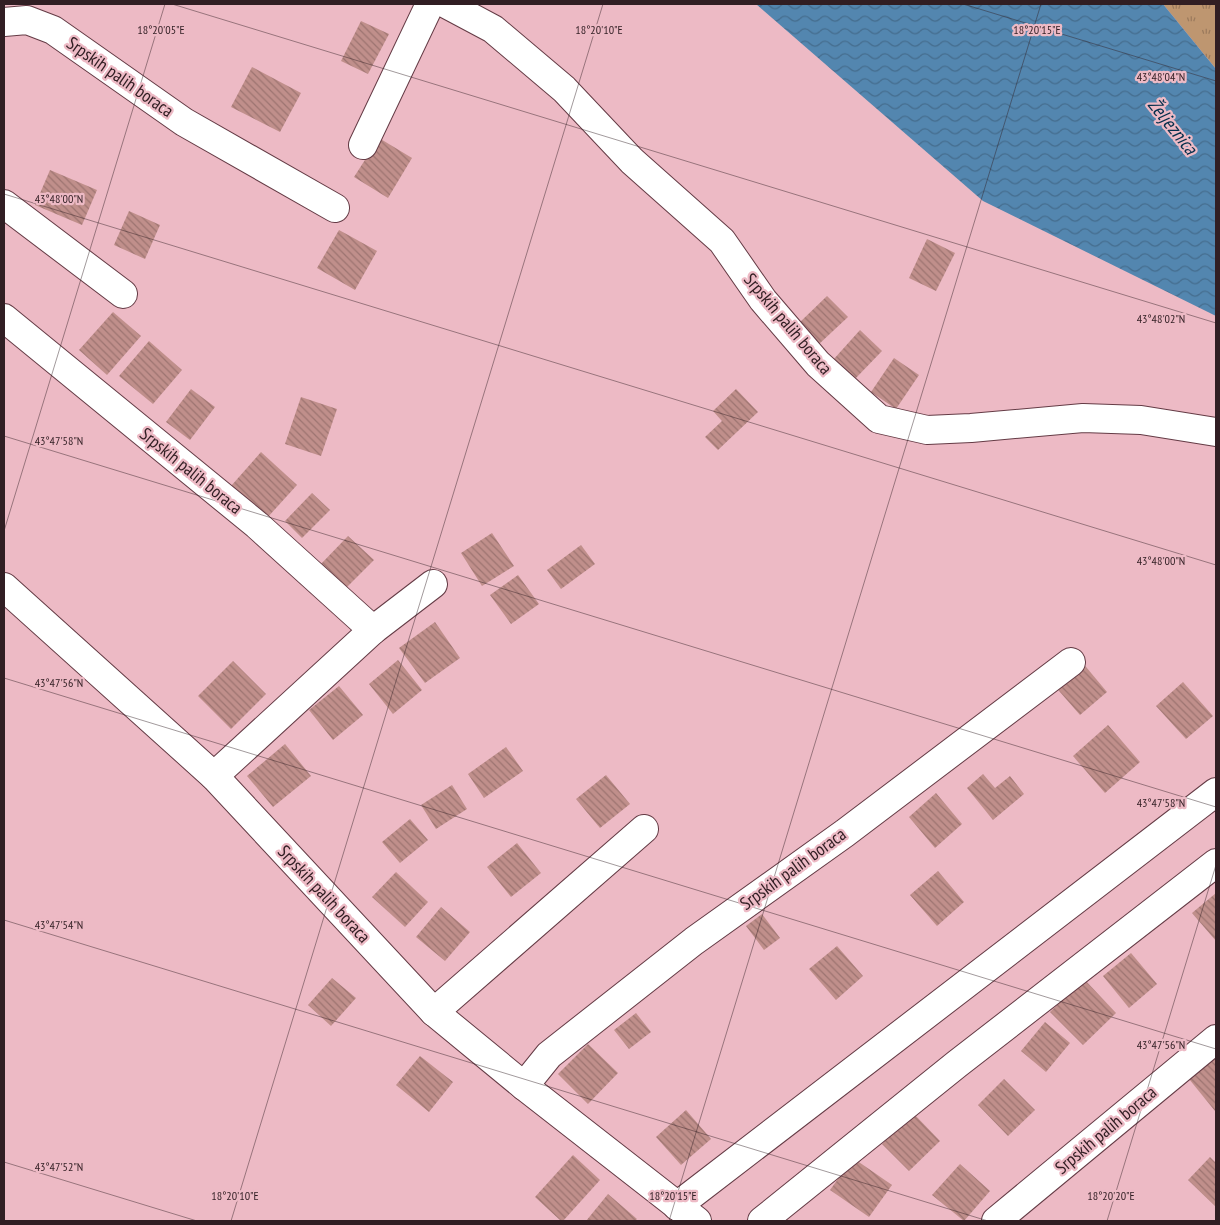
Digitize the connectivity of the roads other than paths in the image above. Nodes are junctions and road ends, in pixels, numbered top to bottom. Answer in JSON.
{"nodes":[{"id":1,"x":12,"y":4,"type":"edge"},
{"id":2,"x":430,"y":4,"type":"edge"},
{"id":3,"x":446,"y":4,"type":"edge"},
{"id":4,"x":4,"y":14,"type":"edge"},
{"id":5,"x":4,"y":22,"type":"edge"},
{"id":6,"x":364,"y":145,"type":"dead end"},
{"id":7,"x":4,"y":204,"type":"edge"},
{"id":8,"x":335,"y":208,"type":"dead end"},
{"id":9,"x":123,"y":294,"type":"dead end"},
{"id":10,"x":4,"y":318,"type":"edge"},
{"id":11,"x":1216,"y":432,"type":"edge"},
{"id":12,"x":433,"y":584,"type":"dead end"},
{"id":13,"x":4,"y":587,"type":"edge"},
{"id":14,"x":373,"y":630,"type":"junction"},
{"id":15,"x":1071,"y":662,"type":"dead end"},
{"id":16,"x":214,"y":776,"type":"junction"},
{"id":17,"x":1216,"y":792,"type":"edge"},
{"id":18,"x":644,"y":829,"type":"dead end"},
{"id":19,"x":1216,"y":863,"type":"edge"},
{"id":20,"x":434,"y":1012,"type":"junction"},
{"id":21,"x":1216,"y":1038,"type":"edge"},
{"id":22,"x":524,"y":1086,"type":"junction"},
{"id":23,"x":687,"y":1214,"type":"edge"},
{"id":24,"x":762,"y":1221,"type":"edge"},
{"id":25,"x":996,"y":1221,"type":"edge"}],
"edges":[{"from":1,"to":4,"type":"street"},
{"from":2,"to":6,"type":"street"},
{"from":3,"to":11,"type":"street","name":"Srpskih palih boraca"},
{"from":5,"to":8,"type":"street","name":"Srpskih palih boraca"},
{"from":7,"to":9,"type":"street"},
{"from":10,"to":14,"type":"street","name":"Srpskih palih boraca"},
{"from":12,"to":14,"type":"street"},
{"from":13,"to":16,"type":"street","name":"Srpskih palih boraca"},
{"from":14,"to":16,"type":"street"},
{"from":15,"to":22,"type":"street","name":"Srpskih palih boraca"},
{"from":16,"to":20,"type":"street","name":"Srpskih palih boraca"},
{"from":17,"to":23,"type":"street","name":"Srpskih palih boraca"},
{"from":18,"to":20,"type":"street"},
{"from":19,"to":24,"type":"street"},
{"from":20,"to":22,"type":"street","name":"Srpskih palih boraca"},
{"from":21,"to":25,"type":"street","name":"Srpskih palih boraca"},
{"from":22,"to":23,"type":"street","name":"Srpskih palih boraca"}]}
